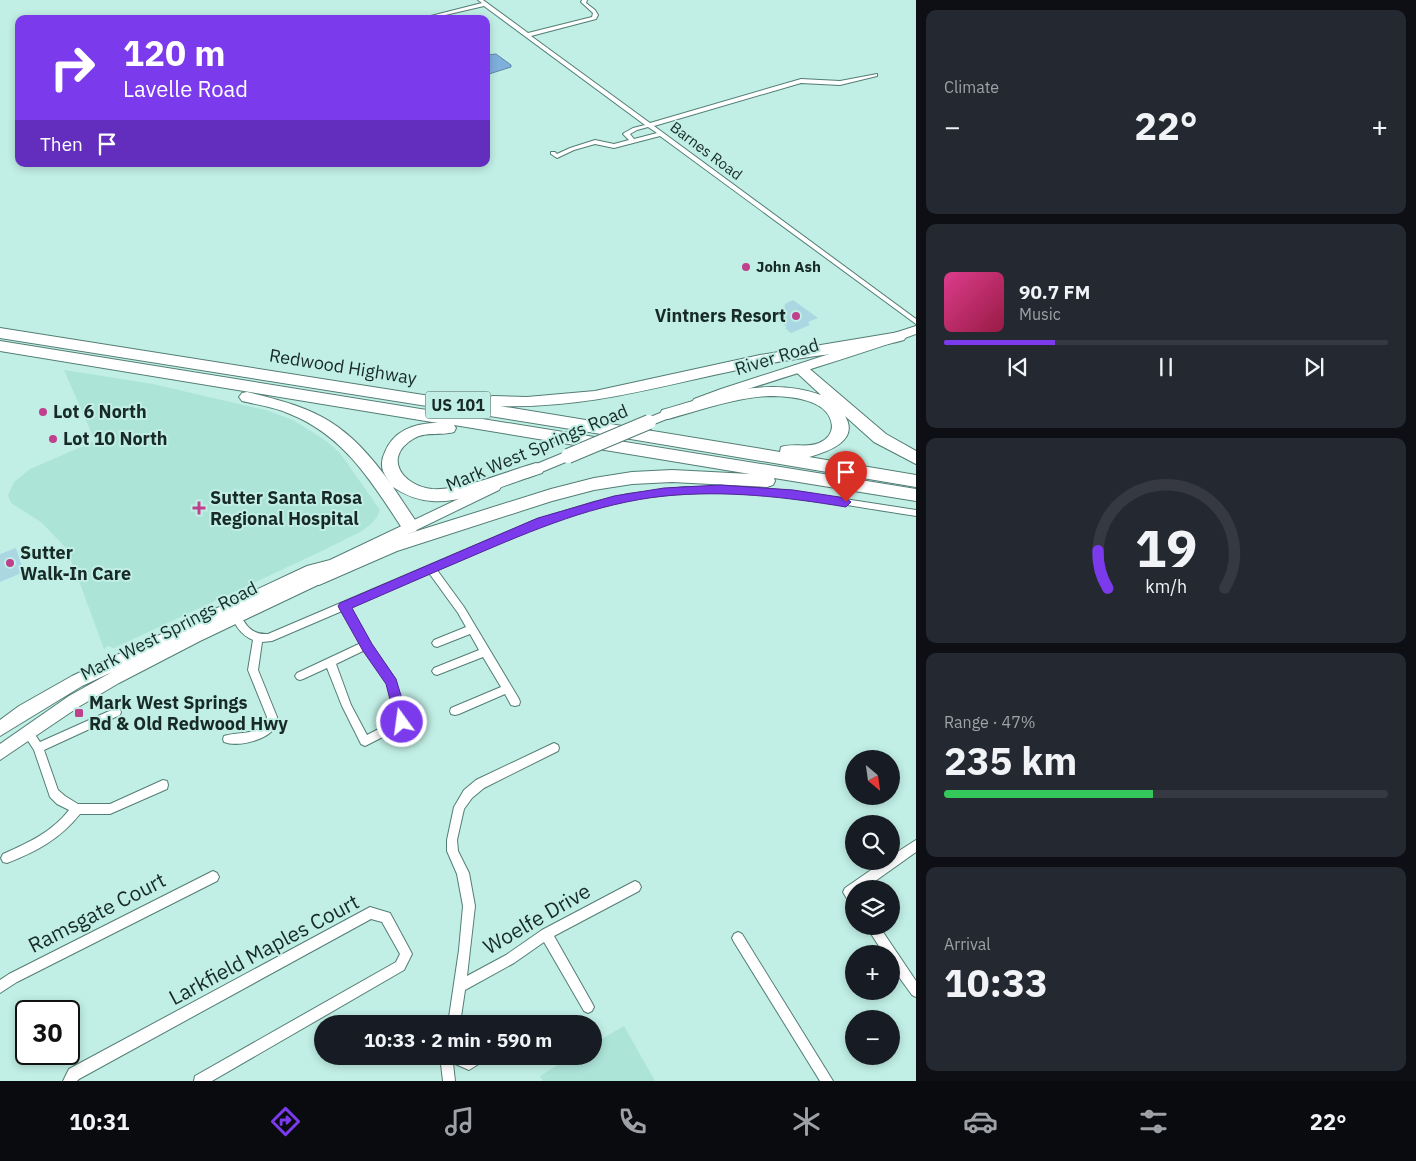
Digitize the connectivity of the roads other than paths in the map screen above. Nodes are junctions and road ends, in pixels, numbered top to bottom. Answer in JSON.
{"nodes":[{"id":1,"x":585,"y":0,"type":"edge"},
{"id":2,"x":482,"y":2,"type":"edge"},
{"id":3,"x":435,"y":15,"type":"edge"},
{"id":4,"x":528,"y":35,"type":"junction"},
{"id":5,"x":875,"y":75,"type":"dead end"},
{"id":6,"x":650,"y":125,"type":"junction"},
{"id":7,"x":661,"y":134,"type":"junction"},
{"id":8,"x":633,"y":141,"type":"junction"},
{"id":9,"x":553,"y":153,"type":"dead end"},
{"id":10,"x":916,"y":322,"type":"edge"},
{"id":11,"x":916,"y":330,"type":"edge"},
{"id":12,"x":0,"y":333,"type":"edge"},
{"id":13,"x":899,"y":337,"type":"junction"},
{"id":14,"x":0,"y":346,"type":"edge"},
{"id":15,"x":116,"y":365,"type":"junction"},
{"id":16,"x":800,"y":368,"type":"junction"},
{"id":17,"x":354,"y":389,"type":"junction"},
{"id":18,"x":668,"y":414,"type":"junction"},
{"id":19,"x":649,"y":422,"type":"joint"},
{"id":20,"x":558,"y":437,"type":"junction"},
{"id":21,"x":662,"y":440,"type":"junction"},
{"id":22,"x":568,"y":456,"type":"joint"},
{"id":23,"x":916,"y":458,"type":"edge"},
{"id":24,"x":536,"y":469,"type":"junction"},
{"id":25,"x":916,"y":481,"type":"edge"},
{"id":26,"x":916,"y":496,"type":"edge"},
{"id":27,"x":916,"y":513,"type":"edge"},
{"id":28,"x":410,"y":526,"type":"junction"},
{"id":29,"x":334,"y":565,"type":"junction"},
{"id":30,"x":431,"y":569,"type":"junction"},
{"id":31,"x":319,"y":578,"type":"junction"},
{"id":32,"x":344,"y":606,"type":"junction"},
{"id":33,"x":234,"y":613,"type":"junction"},
{"id":34,"x":472,"y":629,"type":"junction"},
{"id":35,"x":258,"y":638,"type":"junction"},
{"id":36,"x":437,"y":643,"type":"dead end"},
{"id":37,"x":366,"y":645,"type":"junction"},
{"id":38,"x":484,"y":652,"type":"junction"},
{"id":39,"x":330,"y":662,"type":"junction"},
{"id":40,"x":437,"y":671,"type":"dead end"},
{"id":41,"x":300,"y":676,"type":"dead end"},
{"id":42,"x":507,"y":689,"type":"junction"},
{"id":43,"x":515,"y":702,"type":"dead end"},
{"id":44,"x":455,"y":711,"type":"dead end"},
{"id":45,"x":116,"y":712,"type":"dead end"},
{"id":46,"x":0,"y":729,"type":"edge"},
{"id":47,"x":28,"y":733,"type":"junction"},
{"id":48,"x":228,"y":738,"type":"dead end"},
{"id":49,"x":38,"y":748,"type":"junction"},
{"id":50,"x":554,"y":748,"type":"dead end"},
{"id":51,"x":0,"y":753,"type":"edge"},
{"id":52,"x":163,"y":785,"type":"dead end"},
{"id":53,"x":77,"y":810,"type":"junction"},
{"id":54,"x":916,"y":845,"type":"edge"},
{"id":55,"x":7,"y":858,"type":"dead end"},
{"id":56,"x":213,"y":878,"type":"dead end"},
{"id":57,"x":869,"y":880,"type":"edge"},
{"id":58,"x":635,"y":887,"type":"dead end"},
{"id":59,"x":546,"y":934,"type":"junction"},
{"id":60,"x":738,"y":938,"type":"dead end"},
{"id":61,"x":900,"y":967,"type":"edge"},
{"id":62,"x":460,"y":986,"type":"junction"},
{"id":63,"x":0,"y":988,"type":"edge"},
{"id":64,"x":916,"y":991,"type":"edge"},
{"id":65,"x":588,"y":1007,"type":"dead end"},
{"id":66,"x":455,"y":1015,"type":"edge"},
{"id":67,"x":447,"y":1065,"type":"edge"},
{"id":68,"x":69,"y":1081,"type":"edge"},
{"id":69,"x":200,"y":1081,"type":"edge"},
{"id":70,"x":449,"y":1081,"type":"edge"},
{"id":71,"x":828,"y":1081,"type":"edge"}],
"edges":[{"from":1,"to":4,"type":"street"},
{"from":2,"to":3,"type":"street"},
{"from":2,"to":4,"type":"street","name":"Barnes Road"},
{"from":4,"to":6,"type":"street","name":"Barnes Road"},
{"from":5,"to":6,"type":"street"},
{"from":6,"to":7,"type":"street","name":"Barnes Road"},
{"from":6,"to":8,"type":"street"},
{"from":7,"to":8,"type":"street"},
{"from":7,"to":10,"type":"street","name":"Barnes Road"},
{"from":8,"to":9,"type":"street"},
{"from":11,"to":13,"type":"main road","name":"River Road"},
{"from":12,"to":17,"type":"highway","name":"Redwood Highway","number":"US 101"},
{"from":13,"to":16,"type":"main road","name":"River Road"},
{"from":13,"to":17,"type":"highway"},
{"from":14,"to":15,"type":"highway","name":"Redwood Highway","number":"US 101"},
{"from":15,"to":20,"type":"highway","name":"Redwood Highway","number":"US 101"},
{"from":15,"to":28,"type":"highway"},
{"from":16,"to":18,"type":"main road","name":"River Road"},
{"from":16,"to":23,"type":"highway"},
{"from":17,"to":21,"type":"highway","name":"Redwood Highway","number":"US 101"},
{"from":18,"to":19,"type":"main road","name":"River Road"},
{"from":18,"to":21,"type":"highway"},
{"from":19,"to":22,"type":"main road","name":"Mark West Springs Road","bridge":true},
{"from":20,"to":24,"type":"highway"},
{"from":20,"to":26,"type":"highway","name":"Redwood Highway","number":"US 101"},
{"from":21,"to":25,"type":"highway","name":"Redwood Highway","number":"US 101"},
{"from":22,"to":24,"type":"main road","name":"Mark West Springs Road"},
{"from":24,"to":28,"type":"main road","name":"Mark West Springs Road"},
{"from":26,"to":31,"type":"highway"},
{"from":27,"to":30,"type":"street"},
{"from":28,"to":29,"type":"main road","name":"Mark West Springs Road"},
{"from":29,"to":31,"type":"main road","name":"Mark West Springs Road"},
{"from":29,"to":33,"type":"main road","name":"Mark West Springs Road"},
{"from":30,"to":32,"type":"street"},
{"from":30,"to":34,"type":"street"},
{"from":31,"to":33,"type":"main road","name":"Mark West Springs Road"},
{"from":32,"to":35,"type":"street"},
{"from":32,"to":37,"type":"street"},
{"from":33,"to":35,"type":"street"},
{"from":33,"to":46,"type":"main road","name":"Mark West Springs Road"},
{"from":33,"to":47,"type":"main road","name":"Mark West Springs Road"},
{"from":34,"to":36,"type":"street"},
{"from":34,"to":38,"type":"street"},
{"from":35,"to":48,"type":"street"},
{"from":37,"to":39,"type":"street"},
{"from":37,"to":39,"type":"street"},
{"from":38,"to":40,"type":"street"},
{"from":38,"to":42,"type":"street"},
{"from":39,"to":41,"type":"street"},
{"from":42,"to":43,"type":"street"},
{"from":42,"to":44,"type":"street"},
{"from":45,"to":49,"type":"street"},
{"from":47,"to":49,"type":"street"},
{"from":47,"to":51,"type":"main road","name":"Mark West Springs Road"},
{"from":49,"to":53,"type":"street"},
{"from":50,"to":62,"type":"street"},
{"from":52,"to":53,"type":"street"},
{"from":53,"to":55,"type":"street"},
{"from":54,"to":57,"type":"street"},
{"from":56,"to":63,"type":"street","name":"Ramsgate Court"},
{"from":58,"to":59,"type":"street","name":"Woelfe Drive"},
{"from":59,"to":62,"type":"street","name":"Woelfe Drive"},
{"from":59,"to":65,"type":"street"},
{"from":60,"to":71,"type":"street"},
{"from":61,"to":64,"type":"street"},
{"from":62,"to":66,"type":"street"},
{"from":67,"to":70,"type":"street"},
{"from":68,"to":69,"type":"street","name":"Larkfield Maples Court"}]}
